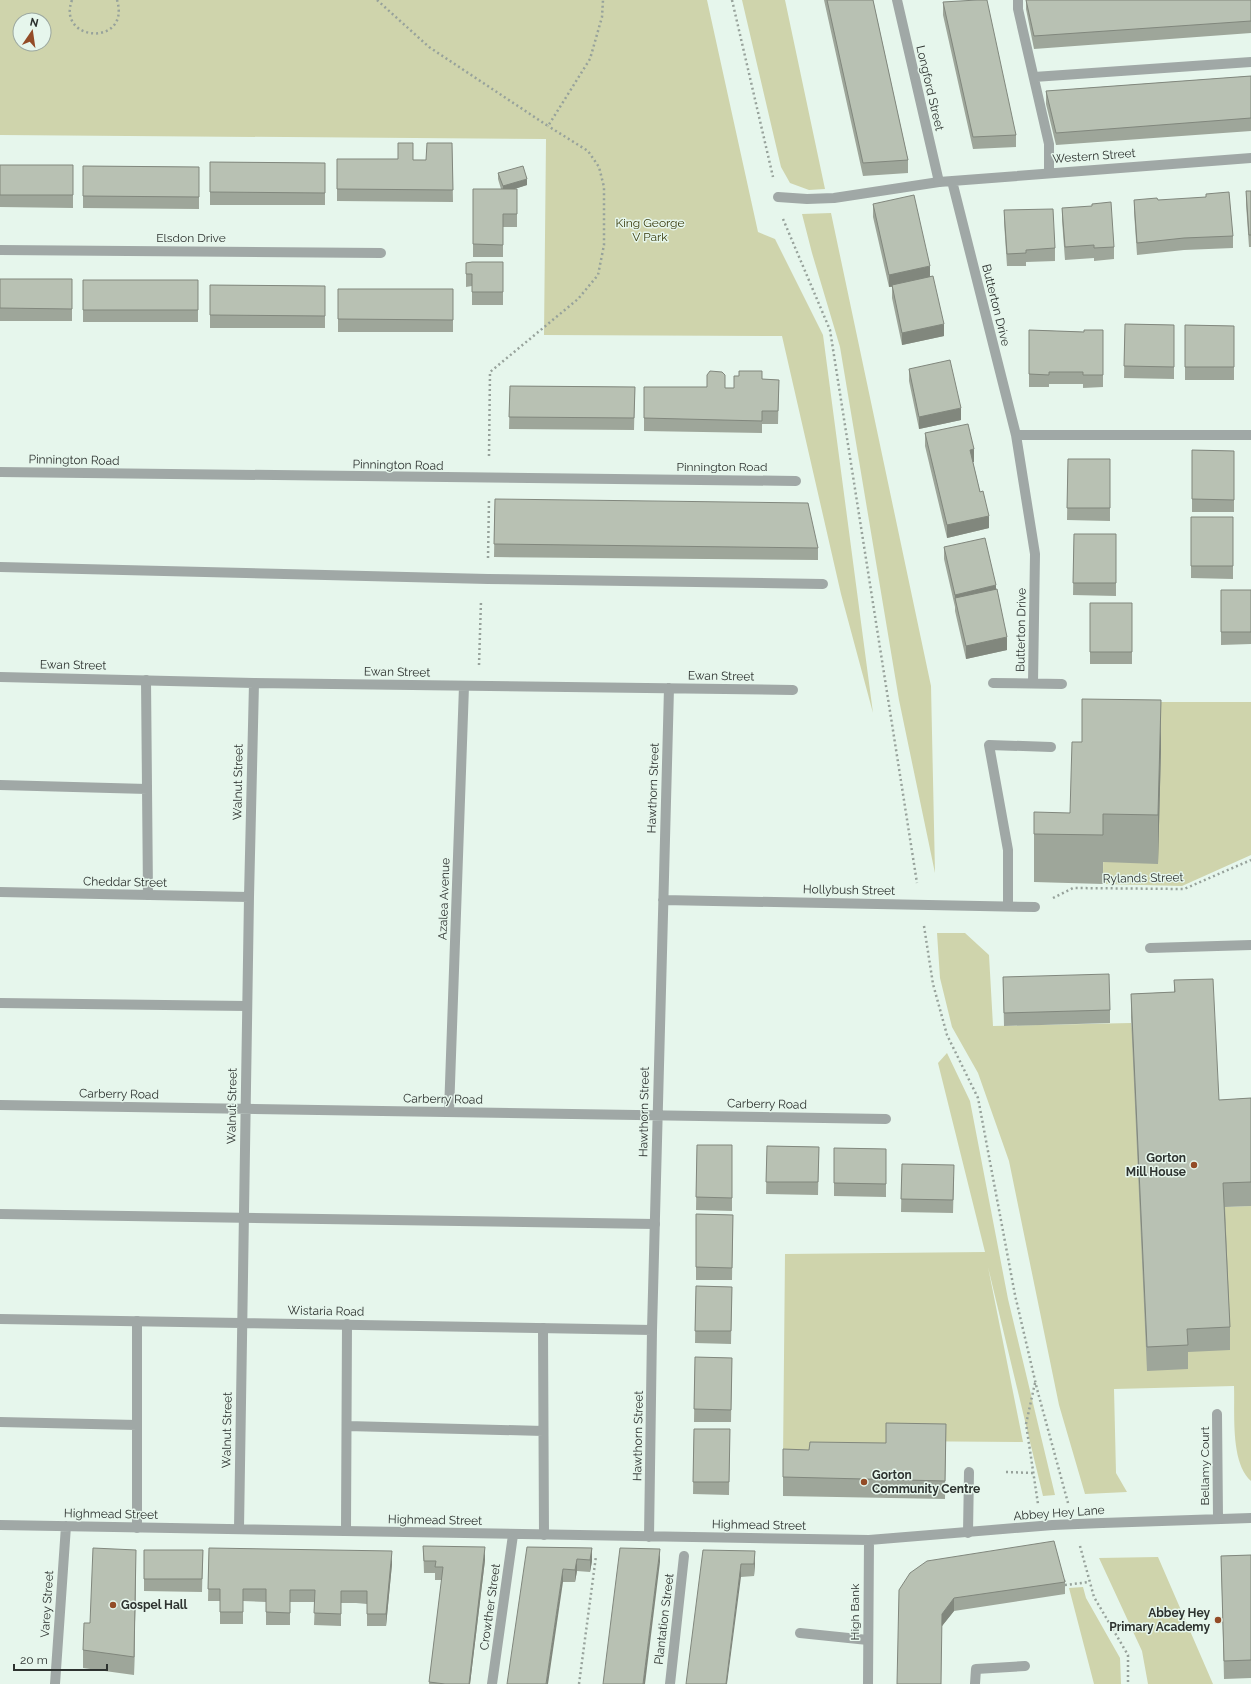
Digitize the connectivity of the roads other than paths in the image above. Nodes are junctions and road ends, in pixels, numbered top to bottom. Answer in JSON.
{"nodes":[{"id":1,"x":897,"y":0,"type":"edge"},
{"id":2,"x":1018,"y":0,"type":"edge"},
{"id":3,"x":1251,"y":62,"type":"edge"},
{"id":4,"x":1034,"y":77,"type":"junction"},
{"id":5,"x":1251,"y":158,"type":"edge"},
{"id":6,"x":1049,"y":173,"type":"junction"},
{"id":7,"x":952,"y":181,"type":"junction"},
{"id":8,"x":939,"y":182,"type":"junction"},
{"id":9,"x":778,"y":197,"type":"road end"},
{"id":10,"x":0,"y":250,"type":"edge"},
{"id":11,"x":381,"y":253,"type":"dead end"},
{"id":12,"x":1251,"y":435,"type":"edge"},
{"id":13,"x":1016,"y":436,"type":"junction"},
{"id":14,"x":0,"y":472,"type":"edge"},
{"id":15,"x":796,"y":481,"type":"dead end"},
{"id":16,"x":0,"y":567,"type":"edge"},
{"id":17,"x":823,"y":584,"type":"dead end"},
{"id":18,"x":0,"y":677,"type":"edge"},
{"id":19,"x":146,"y":680,"type":"junction"},
{"id":20,"x":254,"y":683,"type":"junction"},
{"id":21,"x":993,"y":683,"type":"dead end"},
{"id":22,"x":1033,"y":683,"type":"junction"},
{"id":23,"x":1062,"y":684,"type":"dead end"},
{"id":24,"x":464,"y":686,"type":"junction"},
{"id":25,"x":669,"y":688,"type":"junction"},
{"id":26,"x":793,"y":690,"type":"dead end"},
{"id":27,"x":1051,"y":747,"type":"dead end"},
{"id":28,"x":0,"y":785,"type":"edge"},
{"id":29,"x":147,"y":789,"type":"junction"},
{"id":30,"x":0,"y":892,"type":"edge"},
{"id":31,"x":148,"y":895,"type":"junction"},
{"id":32,"x":249,"y":897,"type":"junction"},
{"id":33,"x":663,"y":900,"type":"junction"},
{"id":34,"x":1008,"y":906,"type":"junction"},
{"id":35,"x":1035,"y":907,"type":"road end"},
{"id":36,"x":1251,"y":945,"type":"edge"},
{"id":37,"x":1150,"y":948,"type":"dead end"},
{"id":38,"x":0,"y":1003,"type":"edge"},
{"id":39,"x":247,"y":1006,"type":"junction"},
{"id":40,"x":0,"y":1105,"type":"edge"},
{"id":41,"x":246,"y":1109,"type":"junction"},
{"id":42,"x":449,"y":1112,"type":"junction"},
{"id":43,"x":657,"y":1116,"type":"junction"},
{"id":44,"x":886,"y":1119,"type":"dead end"},
{"id":45,"x":0,"y":1214,"type":"edge"},
{"id":46,"x":244,"y":1218,"type":"junction"},
{"id":47,"x":655,"y":1224,"type":"junction"},
{"id":48,"x":0,"y":1318,"type":"edge"},
{"id":49,"x":137,"y":1321,"type":"junction"},
{"id":50,"x":242,"y":1323,"type":"junction"},
{"id":51,"x":347,"y":1324,"type":"junction"},
{"id":52,"x":543,"y":1328,"type":"junction"},
{"id":53,"x":652,"y":1330,"type":"junction"},
{"id":54,"x":1217,"y":1414,"type":"dead end"},
{"id":55,"x":0,"y":1422,"type":"edge"},
{"id":56,"x":137,"y":1425,"type":"junction"},
{"id":57,"x":347,"y":1426,"type":"junction"},
{"id":58,"x":543,"y":1431,"type":"junction"},
{"id":59,"x":969,"y":1472,"type":"dead end"},
{"id":60,"x":1218,"y":1518,"type":"junction"},
{"id":61,"x":1251,"y":1518,"type":"edge"},
{"id":62,"x":0,"y":1525,"type":"edge"},
{"id":63,"x":66,"y":1526,"type":"junction"},
{"id":64,"x":137,"y":1528,"type":"junction"},
{"id":65,"x":239,"y":1529,"type":"junction"},
{"id":66,"x":346,"y":1531,"type":"junction"},
{"id":67,"x":968,"y":1533,"type":"junction"},
{"id":68,"x":513,"y":1534,"type":"junction"},
{"id":69,"x":544,"y":1535,"type":"junction"},
{"id":70,"x":649,"y":1537,"type":"junction"},
{"id":71,"x":869,"y":1540,"type":"junction"},
{"id":72,"x":684,"y":1556,"type":"dead end"},
{"id":73,"x":800,"y":1633,"type":"dead end"},
{"id":74,"x":868,"y":1640,"type":"junction"},
{"id":75,"x":1025,"y":1666,"type":"dead end"},
{"id":76,"x":55,"y":1684,"type":"edge"},
{"id":77,"x":492,"y":1684,"type":"edge"},
{"id":78,"x":670,"y":1684,"type":"edge"},
{"id":79,"x":868,"y":1684,"type":"edge"},
{"id":80,"x":975,"y":1684,"type":"edge"}],
"edges":[{"from":1,"to":8,"type":"street","name":"Longford Street"},
{"from":2,"to":4,"type":"street"},
{"from":3,"to":4,"type":"street"},
{"from":4,"to":6,"type":"street"},
{"from":5,"to":6,"type":"street","name":"Western Street"},
{"from":6,"to":7,"type":"street","name":"Western Street"},
{"from":7,"to":8,"type":"street","name":"Western Street"},
{"from":7,"to":13,"type":"street","name":"Butterton Drive"},
{"from":8,"to":9,"type":"street","name":"Western Street"},
{"from":10,"to":11,"type":"street","name":"Elsdon Drive"},
{"from":12,"to":13,"type":"street"},
{"from":13,"to":22,"type":"street","name":"Butterton Drive"},
{"from":14,"to":15,"type":"street","name":"Pinnington Road"},
{"from":16,"to":17,"type":"street"},
{"from":18,"to":19,"type":"street","name":"Ewan Street"},
{"from":19,"to":20,"type":"street","name":"Ewan Street"},
{"from":19,"to":29,"type":"street"},
{"from":20,"to":24,"type":"street","name":"Ewan Street"},
{"from":20,"to":32,"type":"street","name":"Walnut Street"},
{"from":21,"to":22,"type":"street","name":"Butterton Drive"},
{"from":22,"to":23,"type":"street","name":"Butterton Drive"},
{"from":24,"to":25,"type":"street","name":"Ewan Street"},
{"from":24,"to":42,"type":"street","name":"Azalea Avenue"},
{"from":25,"to":26,"type":"street","name":"Ewan Street"},
{"from":25,"to":33,"type":"street","name":"Hawthorn Street"},
{"from":27,"to":34,"type":"street"},
{"from":28,"to":29,"type":"street"},
{"from":29,"to":31,"type":"street"},
{"from":30,"to":31,"type":"street","name":"Cheddar Street"},
{"from":31,"to":32,"type":"street","name":"Cheddar Street"},
{"from":32,"to":39,"type":"street","name":"Walnut Street"},
{"from":33,"to":34,"type":"street","name":"Hollybush Street"},
{"from":33,"to":43,"type":"street","name":"Hawthorn Street"},
{"from":34,"to":35,"type":"street","name":"Hollybush Street"},
{"from":36,"to":37,"type":"street"},
{"from":38,"to":39,"type":"street"},
{"from":39,"to":41,"type":"street","name":"Walnut Street"},
{"from":40,"to":41,"type":"street","name":"Carberry Road"},
{"from":41,"to":42,"type":"street","name":"Carberry Road"},
{"from":41,"to":46,"type":"street","name":"Walnut Street"},
{"from":42,"to":43,"type":"street","name":"Carberry Road"},
{"from":43,"to":44,"type":"street","name":"Carberry Road"},
{"from":43,"to":47,"type":"street","name":"Hawthorn Street"},
{"from":45,"to":46,"type":"street"},
{"from":46,"to":47,"type":"street"},
{"from":46,"to":50,"type":"street","name":"Walnut Street"},
{"from":47,"to":53,"type":"street","name":"Hawthorn Street"},
{"from":48,"to":49,"type":"street","name":"Wistaria Road"},
{"from":49,"to":50,"type":"street","name":"Wistaria Road"},
{"from":49,"to":56,"type":"street"},
{"from":50,"to":51,"type":"street","name":"Wistaria Road"},
{"from":50,"to":65,"type":"street","name":"Walnut Street"},
{"from":51,"to":52,"type":"street","name":"Wistaria Road"},
{"from":51,"to":57,"type":"street"},
{"from":52,"to":53,"type":"street","name":"Wistaria Road"},
{"from":52,"to":58,"type":"street"},
{"from":53,"to":70,"type":"street","name":"Hawthorn Street"},
{"from":54,"to":60,"type":"street","name":"Bellamy Court"},
{"from":55,"to":56,"type":"street"},
{"from":56,"to":64,"type":"street"},
{"from":57,"to":58,"type":"street"},
{"from":57,"to":66,"type":"street"},
{"from":58,"to":69,"type":"street"},
{"from":59,"to":67,"type":"street"},
{"from":60,"to":61,"type":"street","name":"Abbey Hey Lane"},
{"from":60,"to":67,"type":"street","name":"Abbey Hey Lane","bridge":true},
{"from":62,"to":63,"type":"street","name":"Highmead Street"},
{"from":63,"to":64,"type":"street","name":"Highmead Street"},
{"from":63,"to":76,"type":"street","name":"Varey Street"},
{"from":64,"to":65,"type":"street","name":"Highmead Street"},
{"from":65,"to":66,"type":"street","name":"Highmead Street"},
{"from":66,"to":68,"type":"street","name":"Highmead Street"},
{"from":67,"to":71,"type":"street","name":"Abbey Hey Lane"},
{"from":68,"to":69,"type":"street","name":"Highmead Street"},
{"from":68,"to":77,"type":"street","name":"Crowther Street"},
{"from":69,"to":70,"type":"street","name":"Highmead Street"},
{"from":70,"to":71,"type":"street","name":"Highmead Street"},
{"from":71,"to":74,"type":"street","name":"High Bank"},
{"from":72,"to":78,"type":"street","name":"Plantation Street"},
{"from":73,"to":74,"type":"street"},
{"from":74,"to":79,"type":"street","name":"High Bank"},
{"from":75,"to":80,"type":"street"}]}
